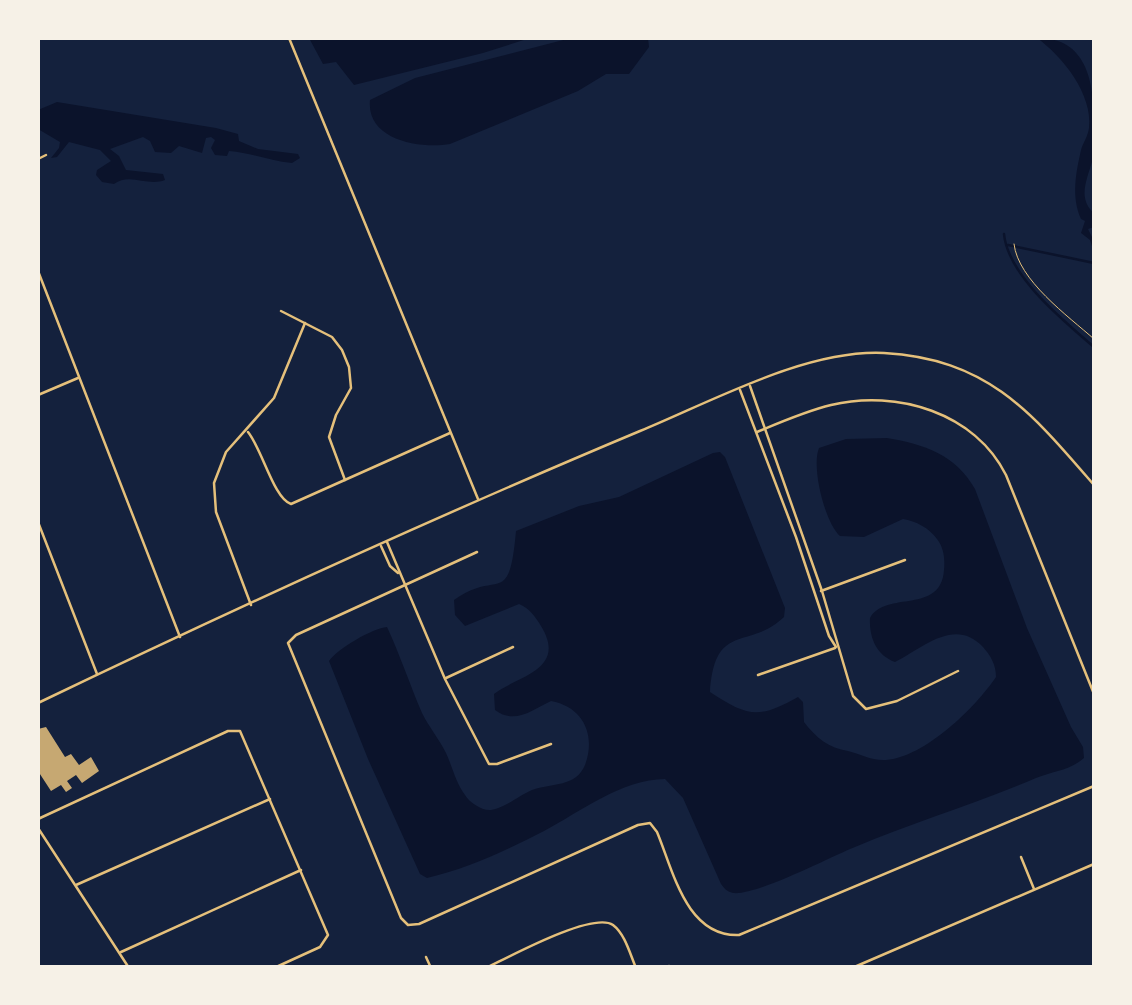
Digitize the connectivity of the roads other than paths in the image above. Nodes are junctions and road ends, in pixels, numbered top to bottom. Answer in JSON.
{"nodes":[{"id":1,"x":289,"y":38,"type":"edge"},
{"id":2,"x":46,"y":155,"type":"dead end"},
{"id":3,"x":38,"y":159,"type":"edge"},
{"id":4,"x":38,"y":271,"type":"edge"},
{"id":5,"x":281,"y":311,"type":"dead end"},
{"id":6,"x":305,"y":323,"type":"junction"},
{"id":7,"x":79,"y":377,"type":"junction"},
{"id":8,"x":750,"y":386,"type":"junction"},
{"id":9,"x":740,"y":390,"type":"junction"},
{"id":10,"x":38,"y":396,"type":"edge"},
{"id":11,"x":764,"y":429,"type":"junction"},
{"id":12,"x":248,"y":431,"type":"junction"},
{"id":13,"x":452,"y":432,"type":"junction"},
{"id":14,"x":757,"y":432,"type":"junction"},
{"id":15,"x":345,"y":481,"type":"junction"},
{"id":16,"x":784,"y":484,"type":"junction"},
{"id":17,"x":1094,"y":485,"type":"edge"},
{"id":18,"x":777,"y":488,"type":"junction"},
{"id":19,"x":478,"y":498,"type":"junction"},
{"id":20,"x":38,"y":522,"type":"edge"},
{"id":21,"x":803,"y":538,"type":"junction"},
{"id":22,"x":797,"y":540,"type":"junction"},
{"id":23,"x":387,"y":542,"type":"junction"},
{"id":24,"x":381,"y":545,"type":"junction"},
{"id":25,"x":477,"y":552,"type":"dead end"},
{"id":26,"x":904,"y":560,"type":"dead end"},
{"id":27,"x":399,"y":574,"type":"junction"},
{"id":28,"x":404,"y":585,"type":"junction"},
{"id":29,"x":822,"y":591,"type":"junction"},
{"id":30,"x":815,"y":593,"type":"junction"},
{"id":31,"x":251,"y":604,"type":"junction"},
{"id":32,"x":180,"y":637,"type":"junction"},
{"id":33,"x":513,"y":648,"type":"dead end"},
{"id":34,"x":836,"y":648,"type":"junction"},
{"id":35,"x":958,"y":671,"type":"dead end"},
{"id":36,"x":98,"y":674,"type":"junction"},
{"id":37,"x":758,"y":675,"type":"dead end"},
{"id":38,"x":445,"y":679,"type":"junction"},
{"id":39,"x":1094,"y":694,"type":"edge"},
{"id":40,"x":38,"y":703,"type":"edge"},
{"id":41,"x":551,"y":744,"type":"dead end"},
{"id":42,"x":1094,"y":786,"type":"edge"},
{"id":43,"x":271,"y":798,"type":"junction"},
{"id":44,"x":38,"y":819,"type":"edge"},
{"id":45,"x":38,"y":828,"type":"edge"},
{"id":46,"x":1021,"y":857,"type":"dead end"},
{"id":47,"x":1094,"y":864,"type":"edge"},
{"id":48,"x":302,"y":870,"type":"junction"},
{"id":49,"x":76,"y":886,"type":"junction"},
{"id":50,"x":1034,"y":890,"type":"junction"},
{"id":51,"x":716,"y":932,"type":"junction"},
{"id":52,"x":711,"y":940,"type":"dead end"},
{"id":53,"x":120,"y":953,"type":"junction"},
{"id":54,"x":426,"y":958,"type":"dead end"},
{"id":55,"x":871,"y":959,"type":"junction"},
{"id":56,"x":128,"y":965,"type":"edge"},
{"id":57,"x":120,"y":968,"type":"edge"},
{"id":58,"x":274,"y":968,"type":"edge"},
{"id":59,"x":430,"y":968,"type":"edge"},
{"id":60,"x":486,"y":968,"type":"edge"},
{"id":61,"x":636,"y":968,"type":"edge"},
{"id":62,"x":852,"y":968,"type":"edge"},
{"id":63,"x":874,"y":968,"type":"edge"}],
"edges":[{"from":1,"to":13,"type":"street"},
{"from":2,"to":3,"type":"street"},
{"from":4,"to":7,"type":"street"},
{"from":5,"to":6,"type":"street"},
{"from":6,"to":12,"type":"street"},
{"from":6,"to":15,"type":"street"},
{"from":7,"to":10,"type":"street"},
{"from":7,"to":32,"type":"street"},
{"from":8,"to":9,"type":"street"},
{"from":8,"to":11,"type":"street"},
{"from":8,"to":17,"type":"street"},
{"from":9,"to":14,"type":"street"},
{"from":9,"to":19,"type":"street"},
{"from":11,"to":14,"type":"street"},
{"from":11,"to":16,"type":"street"},
{"from":11,"to":39,"type":"street"},
{"from":12,"to":15,"type":"street"},
{"from":12,"to":31,"type":"street"},
{"from":13,"to":15,"type":"street"},
{"from":13,"to":19,"type":"street"},
{"from":14,"to":18,"type":"street"},
{"from":16,"to":18,"type":"street"},
{"from":16,"to":21,"type":"street"},
{"from":18,"to":22,"type":"street"},
{"from":19,"to":23,"type":"street"},
{"from":20,"to":36,"type":"street"},
{"from":21,"to":22,"type":"street"},
{"from":21,"to":29,"type":"street"},
{"from":22,"to":30,"type":"street"},
{"from":23,"to":24,"type":"street"},
{"from":23,"to":27,"type":"street"},
{"from":24,"to":27,"type":"street"},
{"from":24,"to":31,"type":"street"},
{"from":25,"to":28,"type":"street"},
{"from":26,"to":29,"type":"street"},
{"from":27,"to":28,"type":"street"},
{"from":28,"to":38,"type":"street"},
{"from":28,"to":51,"type":"street"},
{"from":29,"to":30,"type":"street"},
{"from":29,"to":34,"type":"street"},
{"from":30,"to":34,"type":"street"},
{"from":31,"to":32,"type":"street"},
{"from":32,"to":36,"type":"street"},
{"from":33,"to":38,"type":"street"},
{"from":34,"to":35,"type":"street"},
{"from":34,"to":37,"type":"street"},
{"from":36,"to":40,"type":"street"},
{"from":38,"to":41,"type":"street"},
{"from":42,"to":51,"type":"street"},
{"from":43,"to":44,"type":"street"},
{"from":43,"to":48,"type":"street"},
{"from":43,"to":49,"type":"street"},
{"from":45,"to":49,"type":"street"},
{"from":46,"to":50,"type":"street"},
{"from":47,"to":50,"type":"street"},
{"from":48,"to":53,"type":"street"},
{"from":48,"to":58,"type":"street"},
{"from":49,"to":53,"type":"street"},
{"from":50,"to":55,"type":"street"},
{"from":51,"to":52,"type":"street"},
{"from":53,"to":56,"type":"street"},
{"from":54,"to":59,"type":"street"},
{"from":55,"to":62,"type":"street"},
{"from":55,"to":63,"type":"street"},
{"from":56,"to":57,"type":"street"},
{"from":60,"to":61,"type":"street"}]}
